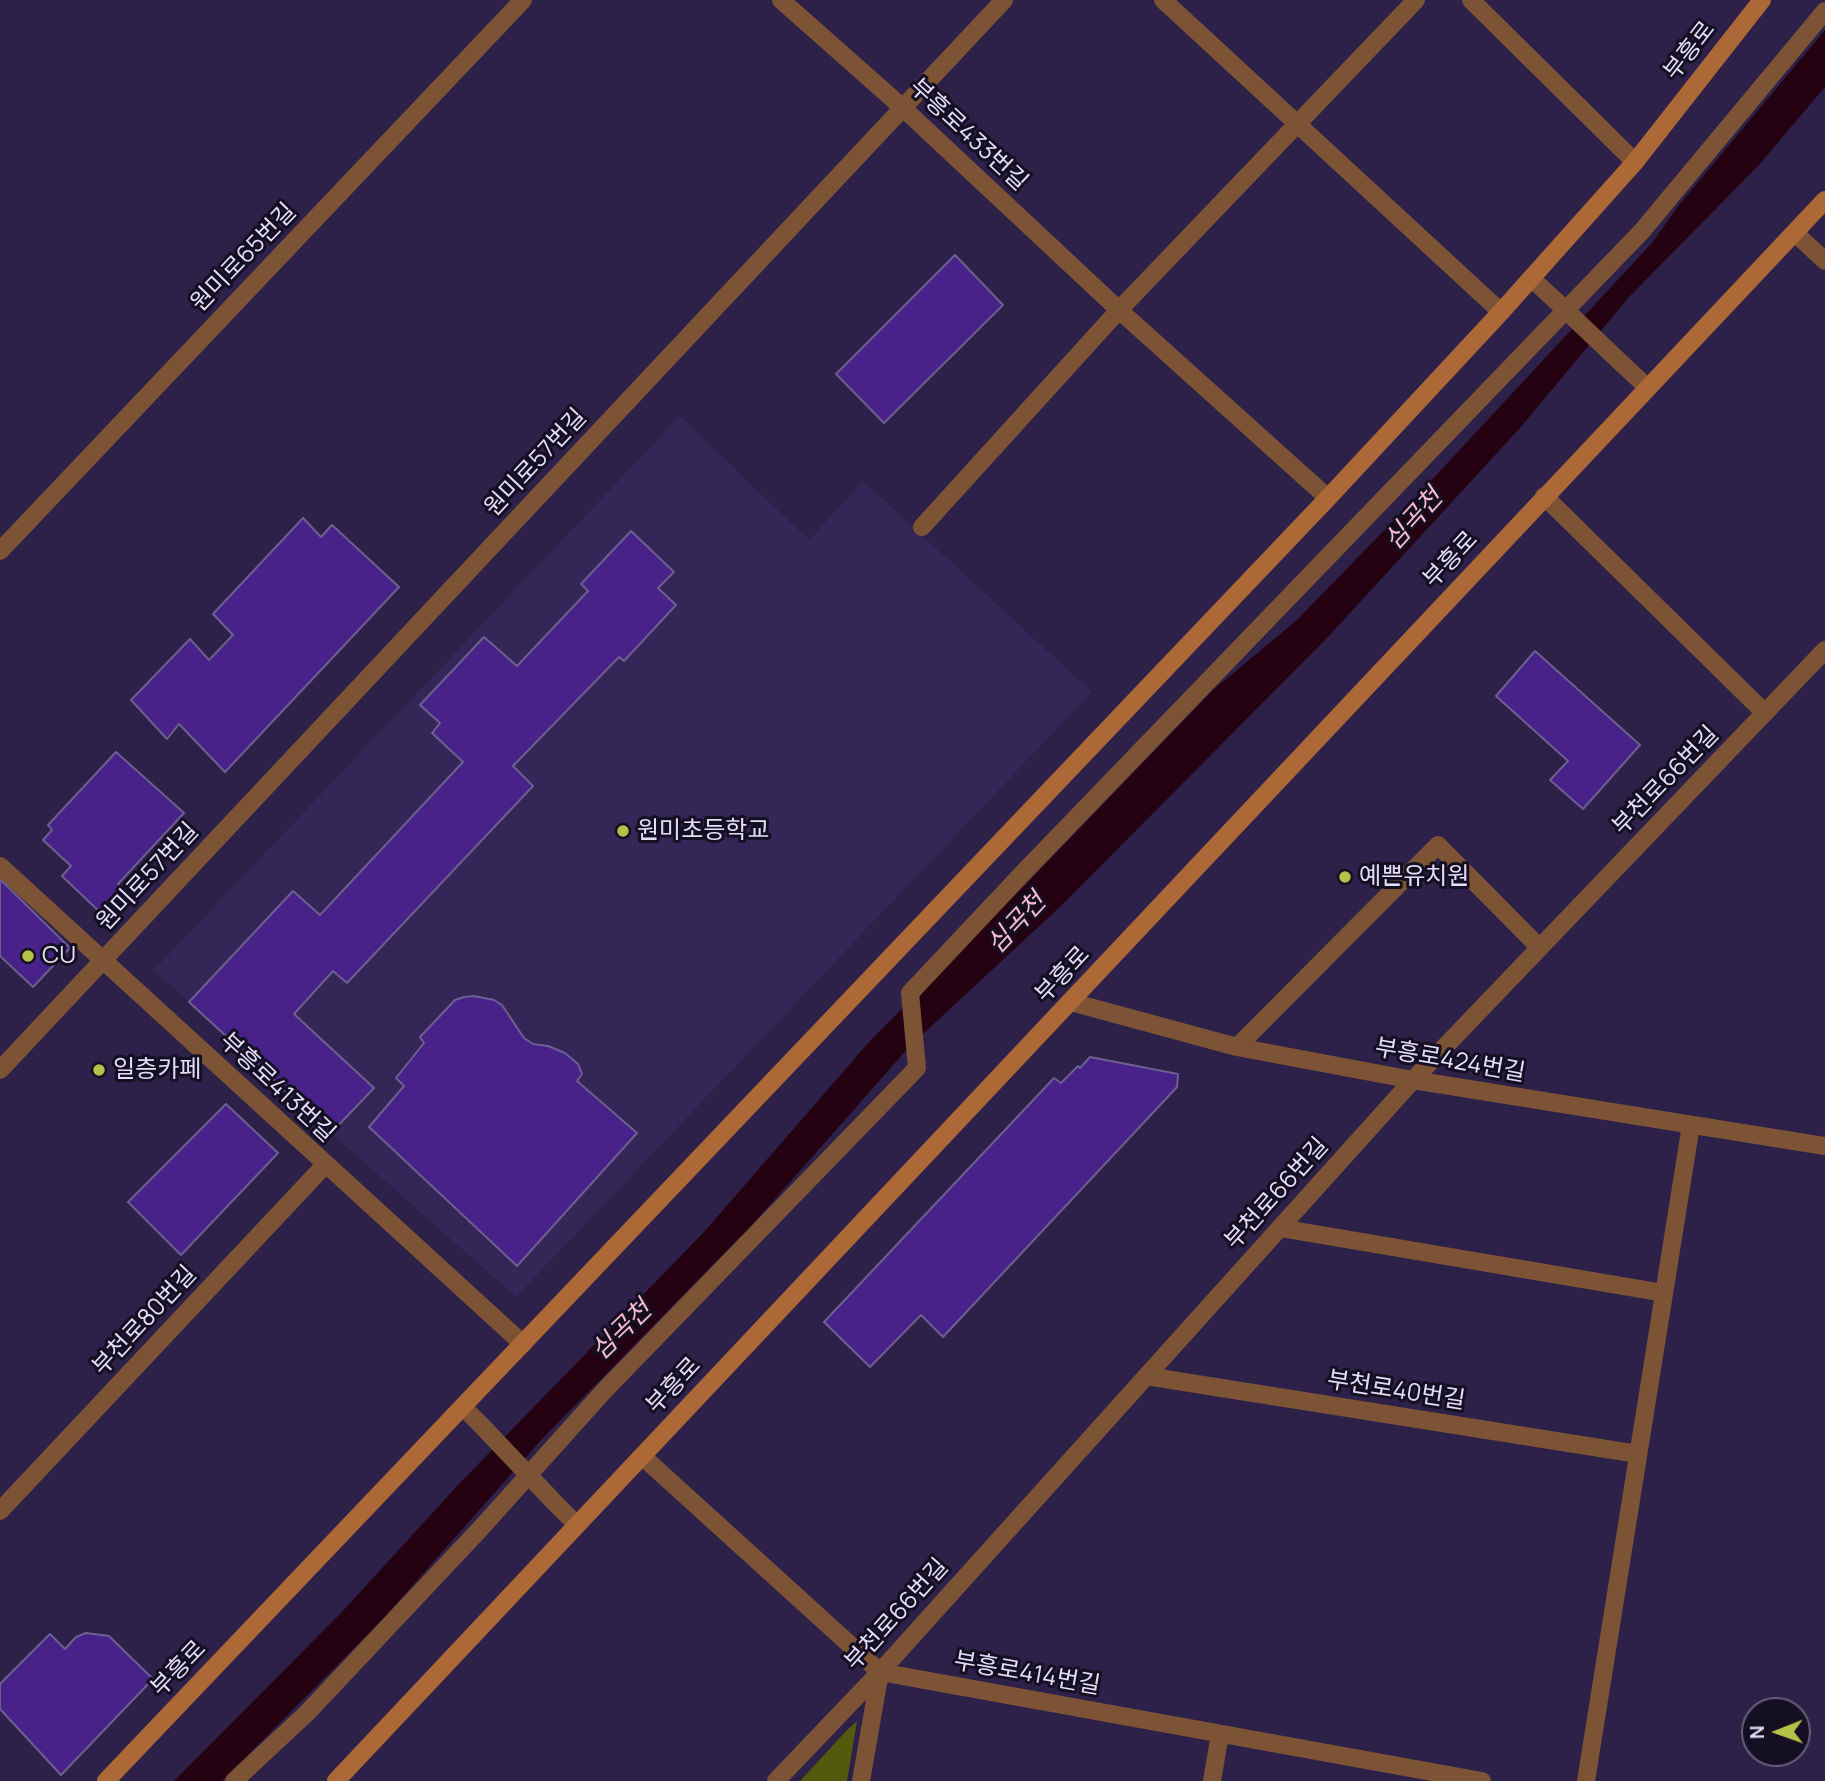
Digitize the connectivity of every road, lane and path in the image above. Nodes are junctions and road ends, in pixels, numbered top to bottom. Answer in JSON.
{"nodes":[{"id":1,"x":523,"y":0,"type":"edge"},
{"id":2,"x":782,"y":0,"type":"edge"},
{"id":3,"x":1004,"y":0,"type":"edge"},
{"id":4,"x":1163,"y":0,"type":"edge"},
{"id":5,"x":1416,"y":0,"type":"edge"},
{"id":6,"x":1471,"y":0,"type":"edge"},
{"id":7,"x":1758,"y":1,"type":"edge"},
{"id":8,"x":1825,"y":11,"type":"edge"},
{"id":9,"x":903,"y":108,"type":"junction"},
{"id":10,"x":1297,"y":123,"type":"junction"},
{"id":11,"x":1635,"y":162,"type":"junction"},
{"id":12,"x":1825,"y":200,"type":"edge"},
{"id":13,"x":1795,"y":233,"type":"junction"},
{"id":14,"x":1825,"y":261,"type":"edge"},
{"id":15,"x":1531,"y":278,"type":"junction"},
{"id":16,"x":1119,"y":310,"type":"junction"},
{"id":17,"x":1500,"y":312,"type":"junction"},
{"id":18,"x":1647,"y":387,"type":"junction"},
{"id":19,"x":1544,"y":496,"type":"junction"},
{"id":20,"x":1328,"y":498,"type":"junction"},
{"id":21,"x":922,"y":527,"type":"dead end"},
{"id":22,"x":0,"y":551,"type":"edge"},
{"id":23,"x":1825,"y":650,"type":"edge"},
{"id":24,"x":1765,"y":713,"type":"junction"},
{"id":25,"x":0,"y":866,"type":"edge"},
{"id":26,"x":1540,"y":948,"type":"junction"},
{"id":27,"x":103,"y":960,"type":"junction"},
{"id":28,"x":1071,"y":1002,"type":"junction"},
{"id":29,"x":1237,"y":1047,"type":"junction"},
{"id":30,"x":0,"y":1070,"type":"edge"},
{"id":31,"x":1413,"y":1080,"type":"junction"},
{"id":32,"x":1691,"y":1125,"type":"junction"},
{"id":33,"x":1825,"y":1146,"type":"edge"},
{"id":34,"x":325,"y":1165,"type":"junction"},
{"id":35,"x":1280,"y":1227,"type":"junction"},
{"id":36,"x":1664,"y":1293,"type":"junction"},
{"id":37,"x":523,"y":1344,"type":"junction"},
{"id":38,"x":1146,"y":1376,"type":"junction"},
{"id":39,"x":463,"y":1407,"type":"junction"},
{"id":40,"x":1638,"y":1454,"type":"junction"},
{"id":41,"x":642,"y":1456,"type":"junction"},
{"id":42,"x":0,"y":1511,"type":"edge"},
{"id":43,"x":577,"y":1525,"type":"junction"},
{"id":44,"x":880,"y":1672,"type":"junction"},
{"id":45,"x":1220,"y":1734,"type":"junction"},
{"id":46,"x":106,"y":1781,"type":"edge"},
{"id":47,"x":234,"y":1781,"type":"edge"},
{"id":48,"x":336,"y":1781,"type":"edge"},
{"id":49,"x":776,"y":1781,"type":"edge"},
{"id":50,"x":861,"y":1781,"type":"edge"},
{"id":51,"x":1212,"y":1781,"type":"edge"},
{"id":52,"x":1482,"y":1781,"type":"edge"},
{"id":53,"x":1586,"y":1781,"type":"edge"}],
"edges":[{"from":1,"to":22,"type":"street","name":"원미로65번길"},
{"from":2,"to":9,"type":"street","name":"부흥로433번길"},
{"from":3,"to":9,"type":"street","name":"원미로57번길"},
{"from":4,"to":10,"type":"street"},
{"from":5,"to":10,"type":"street"},
{"from":6,"to":11,"type":"street"},
{"from":7,"to":11,"type":"street","name":"부흥로"},
{"from":8,"to":47,"type":"street"},
{"from":9,"to":16,"type":"street","name":"부흥로433번길"},
{"from":9,"to":27,"type":"street","name":"원미로57번길"},
{"from":10,"to":16,"type":"street"},
{"from":10,"to":17,"type":"street"},
{"from":11,"to":15,"type":"street","name":"부흥로"},
{"from":12,"to":13,"type":"street","name":"부흥로"},
{"from":13,"to":14,"type":"street"},
{"from":13,"to":18,"type":"street","name":"부흥로"},
{"from":15,"to":17,"type":"street","name":"부흥로"},
{"from":15,"to":18,"type":"street","bridge":true},
{"from":16,"to":20,"type":"street","name":"부흥로433번길"},
{"from":16,"to":21,"type":"street"},
{"from":17,"to":20,"type":"street","name":"부흥로"},
{"from":18,"to":19,"type":"street","name":"부흥로"},
{"from":19,"to":24,"type":"street"},
{"from":19,"to":28,"type":"street","name":"부흥로"},
{"from":20,"to":37,"type":"street","name":"부흥로"},
{"from":23,"to":24,"type":"street","name":"부천로66번길"},
{"from":24,"to":26,"type":"street","name":"부천로66번길"},
{"from":25,"to":27,"type":"street","name":"부흥로413번길"},
{"from":26,"to":29,"type":"street"},
{"from":26,"to":31,"type":"street","name":"부천로66번길"},
{"from":27,"to":30,"type":"street","name":"원미로57번길"},
{"from":27,"to":34,"type":"street","name":"부흥로413번길"},
{"from":28,"to":29,"type":"street","name":"부흥로424번길"},
{"from":28,"to":41,"type":"street","name":"부흥로"},
{"from":29,"to":31,"type":"street","name":"부흥로424번길"},
{"from":31,"to":32,"type":"street","name":"부흥로424번길"},
{"from":31,"to":35,"type":"street","name":"부천로66번길"},
{"from":32,"to":33,"type":"street","name":"부흥로424번길"},
{"from":32,"to":36,"type":"street"},
{"from":34,"to":37,"type":"street","name":"부흥로413번길"},
{"from":34,"to":42,"type":"street","name":"부천로80번길"},
{"from":35,"to":36,"type":"street"},
{"from":35,"to":38,"type":"street","name":"부천로66번길"},
{"from":36,"to":40,"type":"street"},
{"from":37,"to":39,"type":"street","name":"부흥로"},
{"from":38,"to":40,"type":"street","name":"부천로40번길"},
{"from":38,"to":44,"type":"street","name":"부천로66번길"},
{"from":39,"to":43,"type":"street","bridge":true},
{"from":39,"to":46,"type":"street","name":"부흥로"},
{"from":40,"to":53,"type":"street"},
{"from":41,"to":43,"type":"street","name":"부흥로"},
{"from":41,"to":44,"type":"street"},
{"from":43,"to":48,"type":"street","name":"부흥로"},
{"from":44,"to":45,"type":"street","name":"부흥로414번길"},
{"from":44,"to":49,"type":"street","name":"부천로66번길"},
{"from":44,"to":50,"type":"street"},
{"from":45,"to":51,"type":"street"},
{"from":45,"to":52,"type":"street","name":"부흥로414번길"}]}
